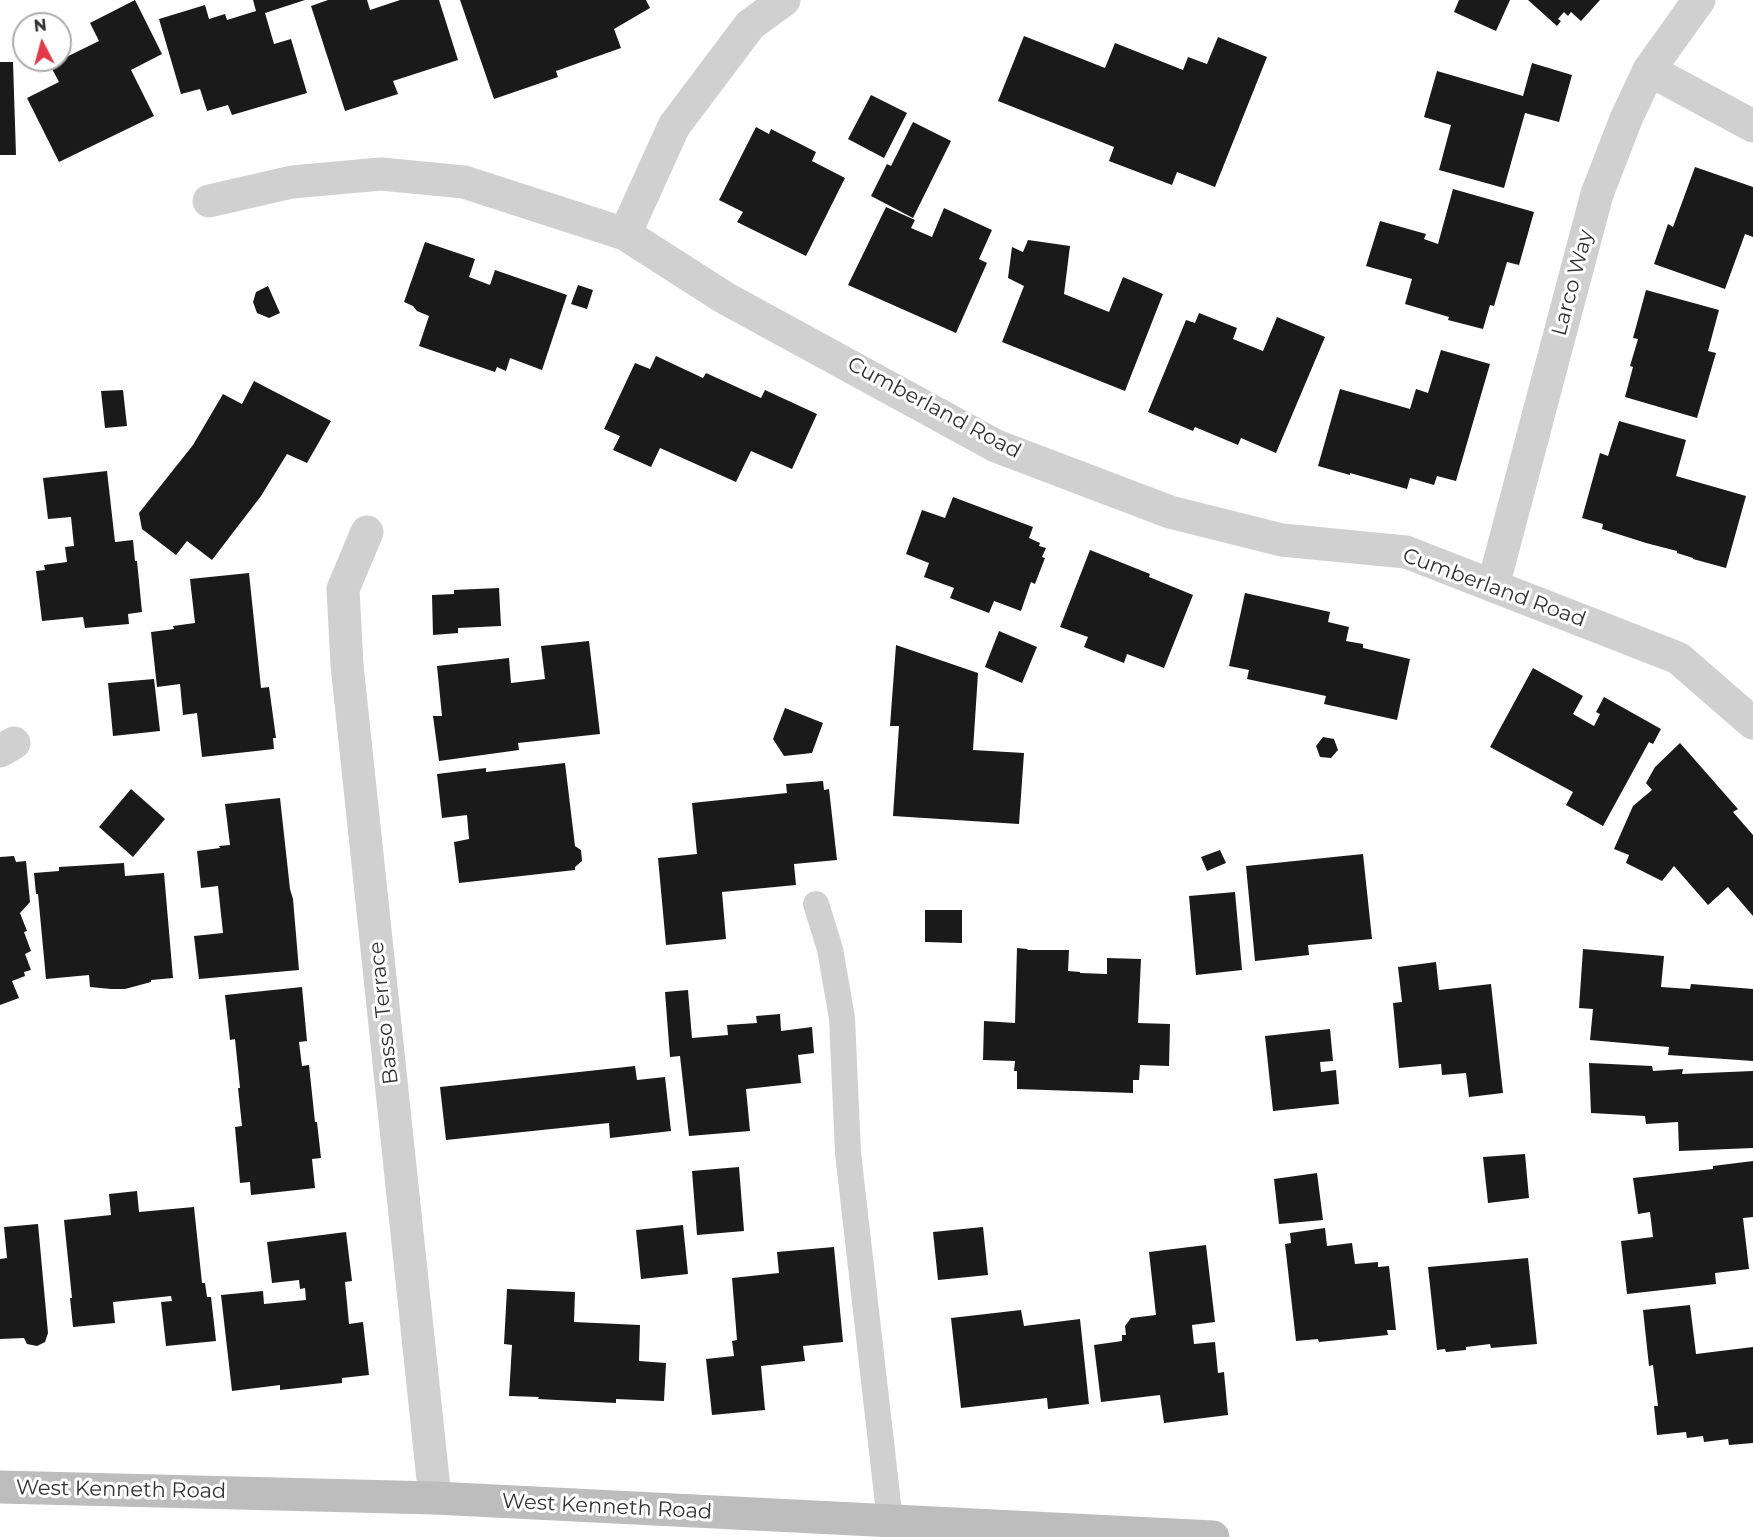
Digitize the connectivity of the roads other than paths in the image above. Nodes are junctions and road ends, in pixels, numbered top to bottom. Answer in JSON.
{"nodes":[{"id":1,"x":784,"y":0,"type":"edge"},
{"id":2,"x":1699,"y":0,"type":"edge"},
{"id":3,"x":1649,"y":70,"type":"junction"},
{"id":4,"x":1753,"y":126,"type":"edge"},
{"id":5,"x":209,"y":201,"type":"dead end"},
{"id":6,"x":625,"y":234,"type":"junction"},
{"id":7,"x":366,"y":532,"type":"dead end"},
{"id":8,"x":1493,"y":586,"type":"junction"},
{"id":9,"x":1753,"y":723,"type":"edge"},
{"id":10,"x":816,"y":904,"type":"dead end"},
{"id":11,"x":0,"y":1487,"type":"edge"},
{"id":12,"x":435,"y":1498,"type":"junction"},
{"id":13,"x":890,"y":1521,"type":"junction"},
{"id":14,"x":1213,"y":1537,"type":"edge"}],
"edges":[{"from":1,"to":6,"type":"street"},
{"from":2,"to":3,"type":"street","name":"Larco Way"},
{"from":3,"to":4,"type":"street"},
{"from":3,"to":8,"type":"street","name":"Larco Way"},
{"from":5,"to":6,"type":"street","name":"Cumberland Road"},
{"from":6,"to":8,"type":"street","name":"Cumberland Road"},
{"from":7,"to":12,"type":"street","name":"Basso Terrace"},
{"from":8,"to":9,"type":"street","name":"Cumberland Road"},
{"from":10,"to":13,"type":"lane"},
{"from":11,"to":12,"type":"street","name":"West Kenneth Road"},
{"from":12,"to":13,"type":"street","name":"West Kenneth Road"},
{"from":13,"to":14,"type":"street","name":"West Kenneth Road"}]}
